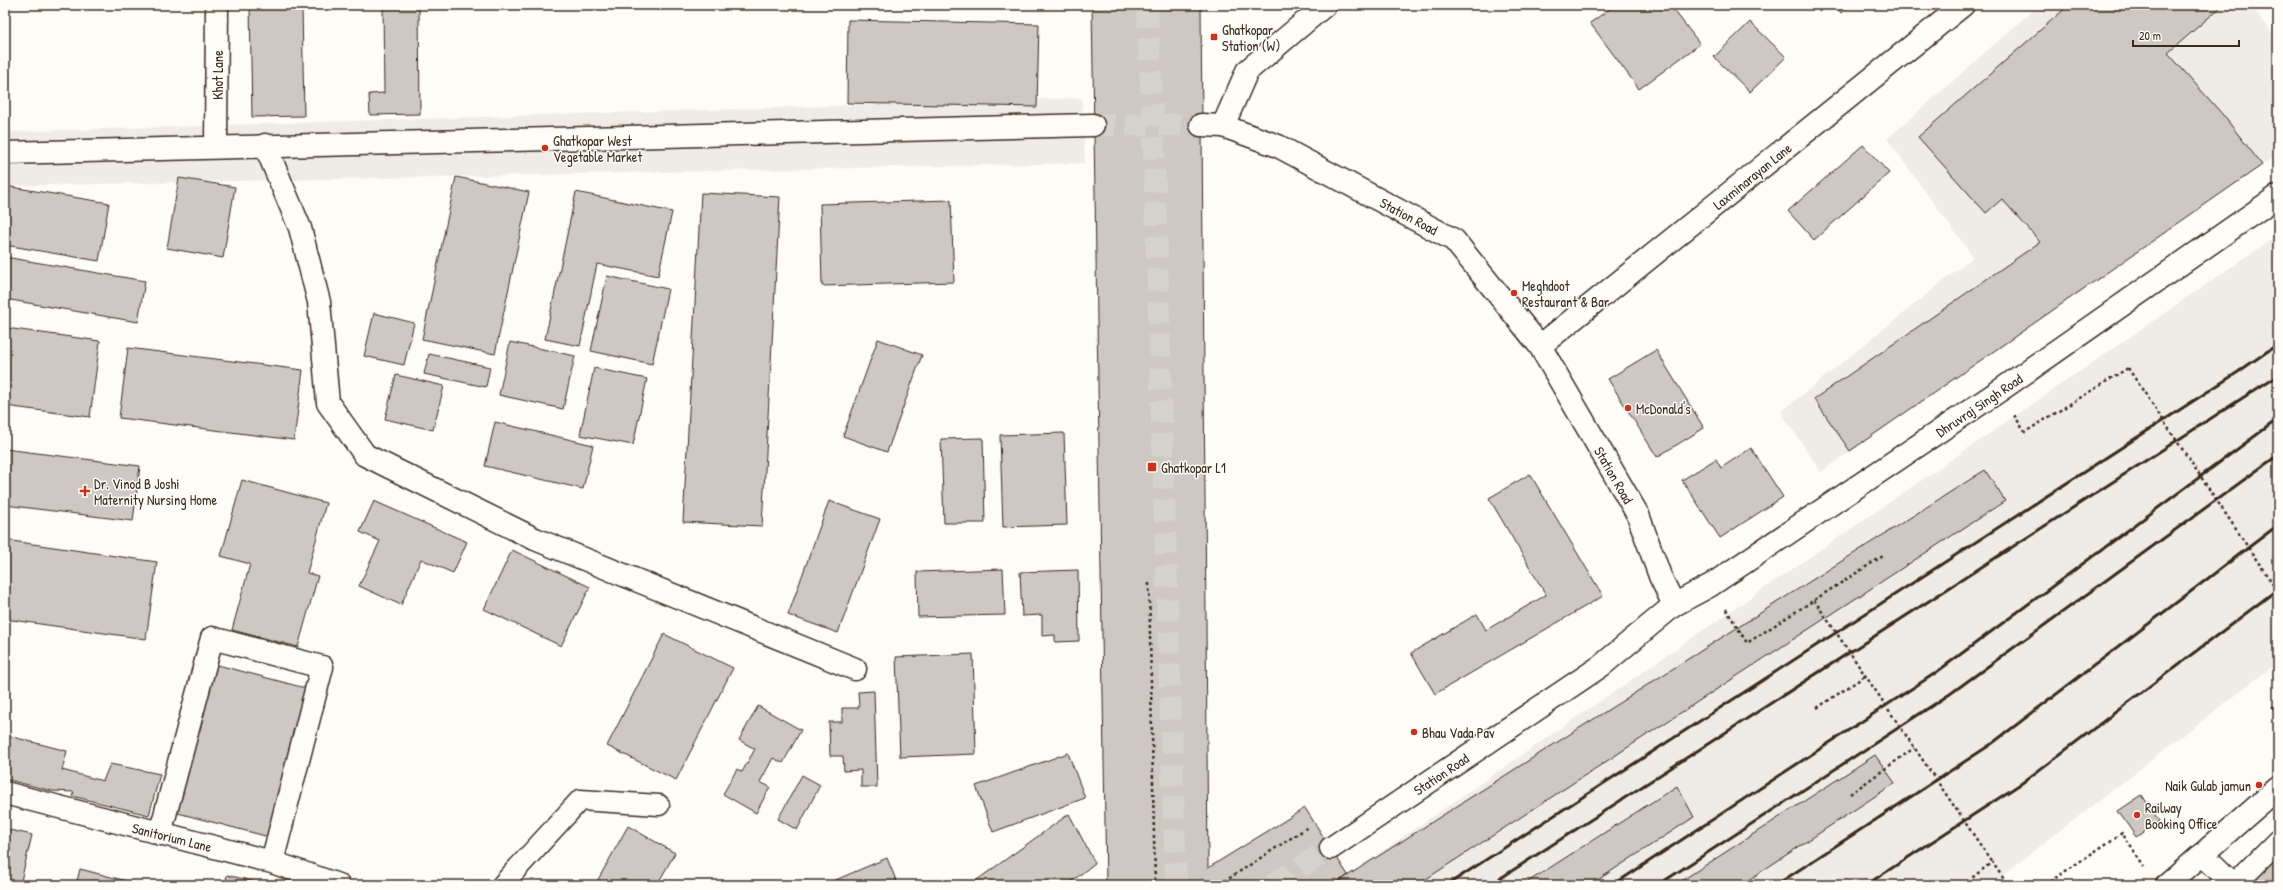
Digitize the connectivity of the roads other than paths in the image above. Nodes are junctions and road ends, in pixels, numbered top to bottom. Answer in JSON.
{"nodes":[{"id":1,"x":217,"y":5,"type":"edge"},
{"id":2,"x":1325,"y":5,"type":"edge"},
{"id":3,"x":1963,"y":5,"type":"edge"},
{"id":4,"x":1093,"y":125,"type":"tunnel mouth"},
{"id":5,"x":1202,"y":125,"type":"tunnel mouth"},
{"id":6,"x":1223,"y":126,"type":"junction"},
{"id":7,"x":265,"y":145,"type":"junction"},
{"id":8,"x":216,"y":146,"type":"junction"},
{"id":9,"x":5,"y":153,"type":"edge"},
{"id":10,"x":2278,"y":196,"type":"edge"},
{"id":11,"x":1540,"y":346,"type":"junction"},
{"id":12,"x":1674,"y":605,"type":"junction"},
{"id":13,"x":855,"y":669,"type":"dead end"},
{"id":14,"x":2278,"y":788,"type":"edge"},
{"id":15,"x":5,"y":793,"type":"edge"},
{"id":16,"x":659,"y":806,"type":"dead end"},
{"id":17,"x":160,"y":834,"type":"junction"},
{"id":18,"x":2278,"y":841,"type":"edge"},
{"id":19,"x":1331,"y":848,"type":"tunnel mouth"},
{"id":20,"x":2202,"y":854,"type":"junction"},
{"id":21,"x":272,"y":862,"type":"junction"},
{"id":22,"x":338,"y":885,"type":"edge"},
{"id":23,"x":502,"y":885,"type":"edge"},
{"id":24,"x":2167,"y":885,"type":"edge"},
{"id":25,"x":2234,"y":885,"type":"edge"}],
"edges":[{"from":1,"to":8,"type":"street","name":"Khot Lane"},
{"from":2,"to":6,"type":"street"},
{"from":3,"to":11,"type":"street","name":"Laxminarayan Lane"},
{"from":4,"to":7,"type":"street"},
{"from":5,"to":6,"type":"street","name":"Station Road"},
{"from":6,"to":11,"type":"street","name":"Station Road"},
{"from":7,"to":8,"type":"street"},
{"from":7,"to":13,"type":"street"},
{"from":8,"to":9,"type":"street"},
{"from":10,"to":12,"type":"street","name":"Dhruvraj Singh Road"},
{"from":11,"to":12,"type":"street","name":"Station Road"},
{"from":12,"to":19,"type":"street","name":"Station Road"},
{"from":14,"to":20,"type":"street"},
{"from":15,"to":17,"type":"street","name":"Sanitorium Lane"},
{"from":16,"to":23,"type":"lane"},
{"from":17,"to":21,"type":"street","name":"Sanitorium Lane"},
{"from":17,"to":21,"type":"street"},
{"from":18,"to":25,"type":"street"},
{"from":20,"to":24,"type":"street"},
{"from":20,"to":25,"type":"street"},
{"from":21,"to":22,"type":"street","name":"Sanitorium Lane"}]}
